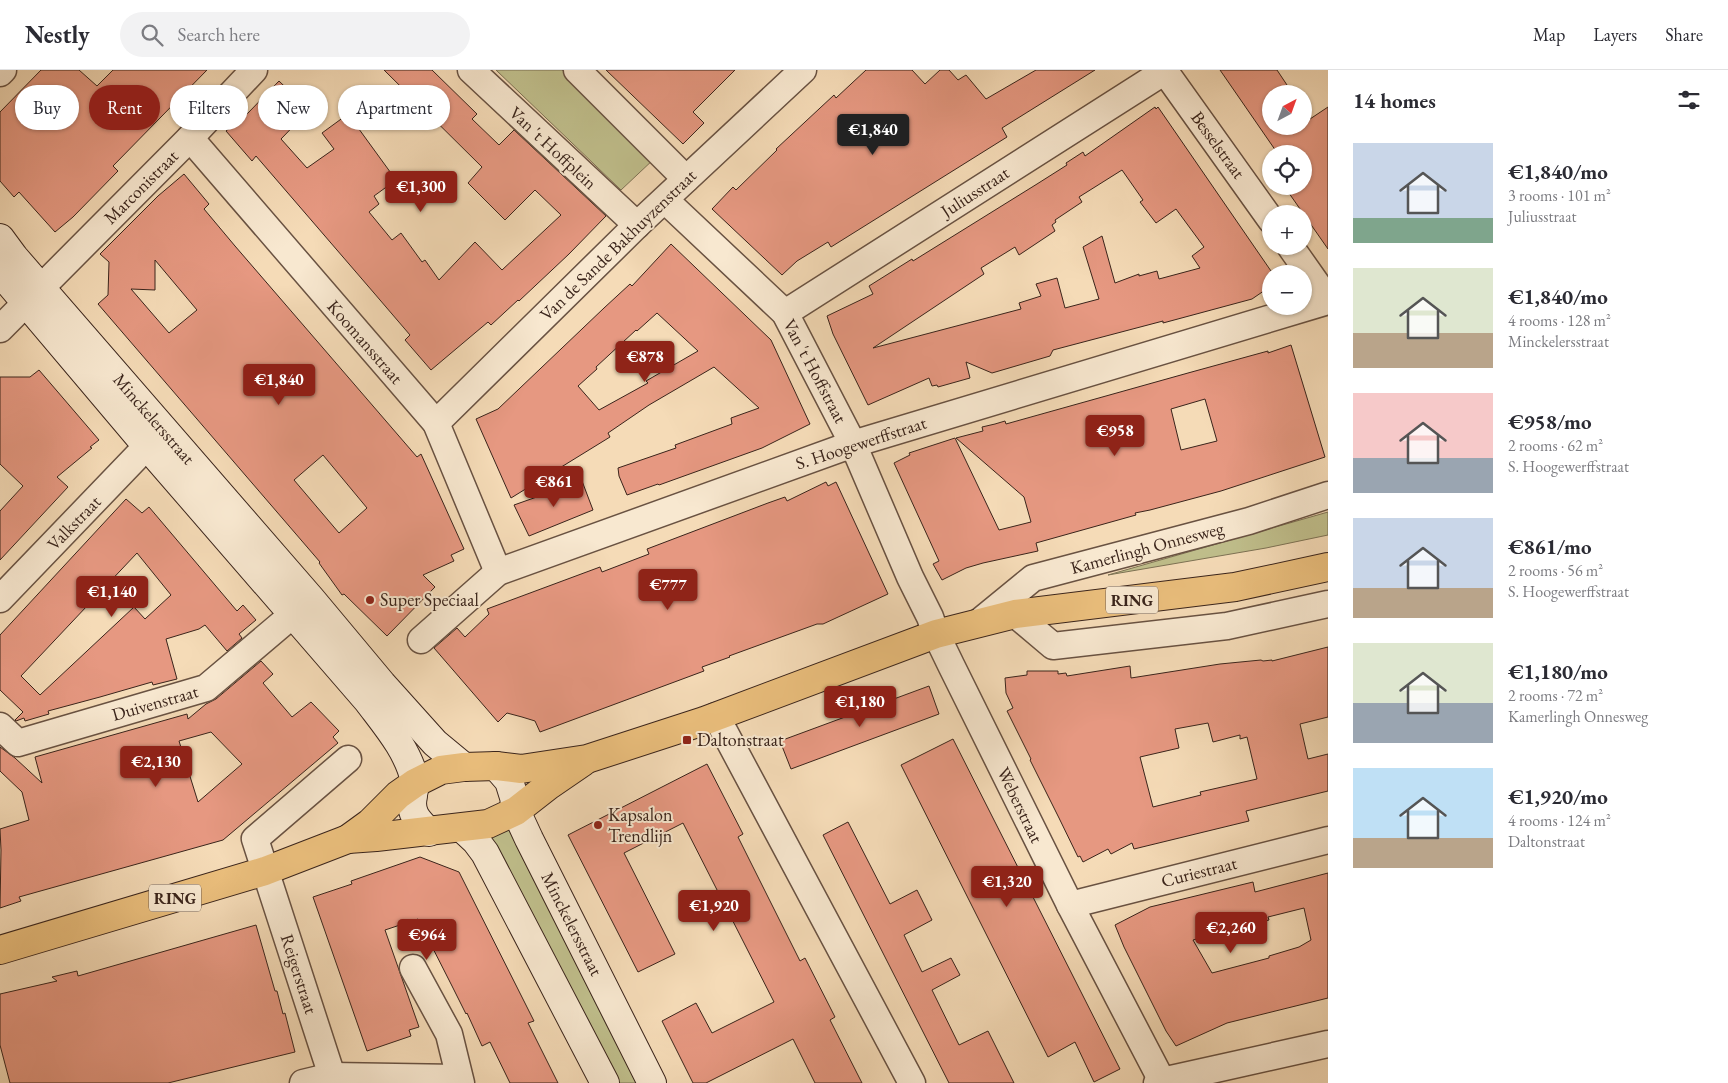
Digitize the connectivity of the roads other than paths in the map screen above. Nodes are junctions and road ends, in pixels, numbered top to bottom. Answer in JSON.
{"nodes":[{"id":1,"x":3,"y":70,"type":"edge"},
{"id":2,"x":254,"y":70,"type":"edge"},
{"id":3,"x":471,"y":70,"type":"edge"},
{"id":4,"x":577,"y":70,"type":"edge"},
{"id":5,"x":803,"y":70,"type":"edge"},
{"id":6,"x":1164,"y":70,"type":"edge"},
{"id":7,"x":0,"y":73,"type":"edge"},
{"id":8,"x":190,"y":138,"type":"junction"},
{"id":9,"x":686,"y":179,"type":"junction"},
{"id":10,"x":665,"y":200,"type":"junction"},
{"id":11,"x":1262,"y":207,"type":"edge"},
{"id":12,"x":637,"y":225,"type":"junction"},
{"id":13,"x":0,"y":238,"type":"edge"},
{"id":14,"x":1296,"y":255,"type":"edge"},
{"id":15,"x":0,"y":272,"type":"edge"},
{"id":16,"x":34,"y":295,"type":"junction"},
{"id":17,"x":1328,"y":300,"type":"edge"},
{"id":18,"x":785,"y":313,"type":"junction"},
{"id":19,"x":0,"y":329,"type":"edge"},
{"id":20,"x":436,"y":423,"type":"junction"},
{"id":21,"x":853,"y":444,"type":"junction"},
{"id":22,"x":147,"y":446,"type":"junction"},
{"id":23,"x":1328,"y":495,"type":"edge"},
{"id":24,"x":1328,"y":567,"type":"edge"},
{"id":25,"x":498,"y":572,"type":"junction"},
{"id":26,"x":0,"y":599,"type":"edge"},
{"id":27,"x":307,"y":602,"type":"junction"},
{"id":28,"x":1328,"y":604,"type":"edge"},
{"id":29,"x":1015,"y":614,"type":"junction"},
{"id":30,"x":978,"y":623,"type":"junction"},
{"id":31,"x":936,"y":634,"type":"junction"},
{"id":32,"x":421,"y":640,"type":"dead end"},
{"id":33,"x":716,"y":716,"type":"junction"},
{"id":34,"x":0,"y":726,"type":"edge"},
{"id":35,"x":348,"y":760,"type":"dead end"},
{"id":36,"x":586,"y":760,"type":"junction"},
{"id":37,"x":496,"y":766,"type":"junction"},
{"id":38,"x":464,"y":767,"type":"junction"},
{"id":39,"x":415,"y":782,"type":"junction"},
{"id":40,"x":516,"y":812,"type":"junction"},
{"id":41,"x":462,"y":828,"type":"junction"},
{"id":42,"x":430,"y":832,"type":"junction"},
{"id":43,"x":348,"y":839,"type":"junction"},
{"id":44,"x":1328,"y":840,"type":"edge"},
{"id":45,"x":265,"y":871,"type":"junction"},
{"id":46,"x":1070,"y":905,"type":"junction"},
{"id":47,"x":0,"y":950,"type":"edge"},
{"id":48,"x":414,"y":968,"type":"dead end"},
{"id":49,"x":1328,"y":1044,"type":"edge"},
{"id":50,"x":332,"y":1079,"type":"edge"},
{"id":51,"x":460,"y":1081,"type":"edge"},
{"id":52,"x":1159,"y":1082,"type":"edge"},
{"id":53,"x":303,"y":1083,"type":"edge"},
{"id":54,"x":605,"y":1083,"type":"edge"},
{"id":55,"x":652,"y":1083,"type":"edge"},
{"id":56,"x":912,"y":1083,"type":"edge"}],
"edges":[{"from":1,"to":7,"type":"street"},
{"from":2,"to":8,"type":"street","name":"Marconistraat"},
{"from":3,"to":12,"type":"street","name":"Van 't Hoffplein"},
{"from":4,"to":9,"type":"street"},
{"from":5,"to":9,"type":"street","name":"Van de Sande Bakhuyzenstraat"},
{"from":6,"to":11,"type":"street","name":"Besselstraat"},
{"from":6,"to":18,"type":"street","name":"Juliusstraat"},
{"from":8,"to":16,"type":"street","name":"Marconistraat"},
{"from":8,"to":20,"type":"street","name":"Koomansstraat"},
{"from":9,"to":10,"type":"street","name":"Van de Sande Bakhuyzenstraat"},
{"from":10,"to":12,"type":"street","name":"Van de Sande Bakhuyzenstraat"},
{"from":10,"to":18,"type":"street","name":"Van 't Hoffstraat"},
{"from":12,"to":20,"type":"street","name":"Van de Sande Bakhuyzenstraat"},
{"from":13,"to":16,"type":"main road","name":"Minckelersstraat"},
{"from":14,"to":17,"type":"street"},
{"from":15,"to":16,"type":"main road","name":"Minckelersstraat"},
{"from":16,"to":19,"type":"street","name":"Marconistraat"},
{"from":16,"to":22,"type":"main road","name":"Minckelersstraat"},
{"from":16,"to":27,"type":"main road","name":"Minckelersstraat"},
{"from":17,"to":21,"type":"street","name":"S. Hoogewerffstraat"},
{"from":18,"to":21,"type":"street","name":"Van 't Hoffstraat"},
{"from":20,"to":25,"type":"street","name":"Koomansstraat"},
{"from":21,"to":25,"type":"street","name":"S. Hoogewerffstraat"},
{"from":21,"to":31,"type":"street","name":"Van 't Hoffstraat"},
{"from":22,"to":26,"type":"street","name":"Valkstraat"},
{"from":22,"to":27,"type":"main road","name":"Minckelersstraat"},
{"from":23,"to":30,"type":"street","name":"Kamerlingh Onnesweg"},
{"from":24,"to":29,"type":"main road","name":"Kamerlingh Onnesweg","number":"RING"},
{"from":25,"to":32,"type":"street","name":"S. Hoogewerffstraat"},
{"from":27,"to":34,"type":"street","name":"Duivenstraat"},
{"from":27,"to":38,"type":"main road","name":"Minckelersstraat"},
{"from":27,"to":39,"type":"main road","name":"Minckelersstraat"},
{"from":28,"to":29,"type":"street"},
{"from":29,"to":30,"type":"main road","name":"Kamerlingh Onnesweg","number":"RING"},
{"from":30,"to":31,"type":"main road","name":"Kamerlingh Onnesweg","number":"RING"},
{"from":31,"to":33,"type":"main road","name":"Kamerlingh Onnesweg","number":"RING"},
{"from":31,"to":46,"type":"street","name":"Weberstraat"},
{"from":33,"to":36,"type":"main road","name":"Kamerlingh Onnesweg","number":"RING"},
{"from":33,"to":56,"type":"street"},
{"from":35,"to":45,"type":"street"},
{"from":36,"to":37,"type":"main road","name":"Kamerlingh Onnesweg","number":"RING"},
{"from":36,"to":40,"type":"main road","name":"Kamerlingh Onnesweg","number":"RING"},
{"from":37,"to":38,"type":"main road","name":"Kamerlingh Onnesweg","number":"RING"},
{"from":37,"to":40,"type":"main road","name":"Minckelersstraat"},
{"from":38,"to":39,"type":"main road","name":"Kamerlingh Onnesweg","number":"RING"},
{"from":39,"to":42,"type":"main road"},
{"from":39,"to":43,"type":"main road","name":"Kamerlingh Onnesweg","number":"RING"},
{"from":40,"to":41,"type":"main road","name":"Kamerlingh Onnesweg","number":"RING"},
{"from":40,"to":55,"type":"main road","name":"Minckelersstraat"},
{"from":41,"to":42,"type":"main road","name":"Kamerlingh Onnesweg","number":"RING"},
{"from":41,"to":54,"type":"main road"},
{"from":42,"to":43,"type":"main road","name":"Kamerlingh Onnesweg","number":"RING"},
{"from":43,"to":45,"type":"main road","name":"Kamerlingh Onnesweg","number":"RING"},
{"from":44,"to":46,"type":"street","name":"Curiestraat"},
{"from":45,"to":47,"type":"main road","name":"Kamerlingh Onnesweg","number":"RING"},
{"from":45,"to":50,"type":"street","name":"Reigerstraat"},
{"from":46,"to":52,"type":"street","name":"Weberstraat"},
{"from":48,"to":51,"type":"street"},
{"from":49,"to":52,"type":"street"},
{"from":50,"to":51,"type":"street"},
{"from":50,"to":53,"type":"street"}]}
